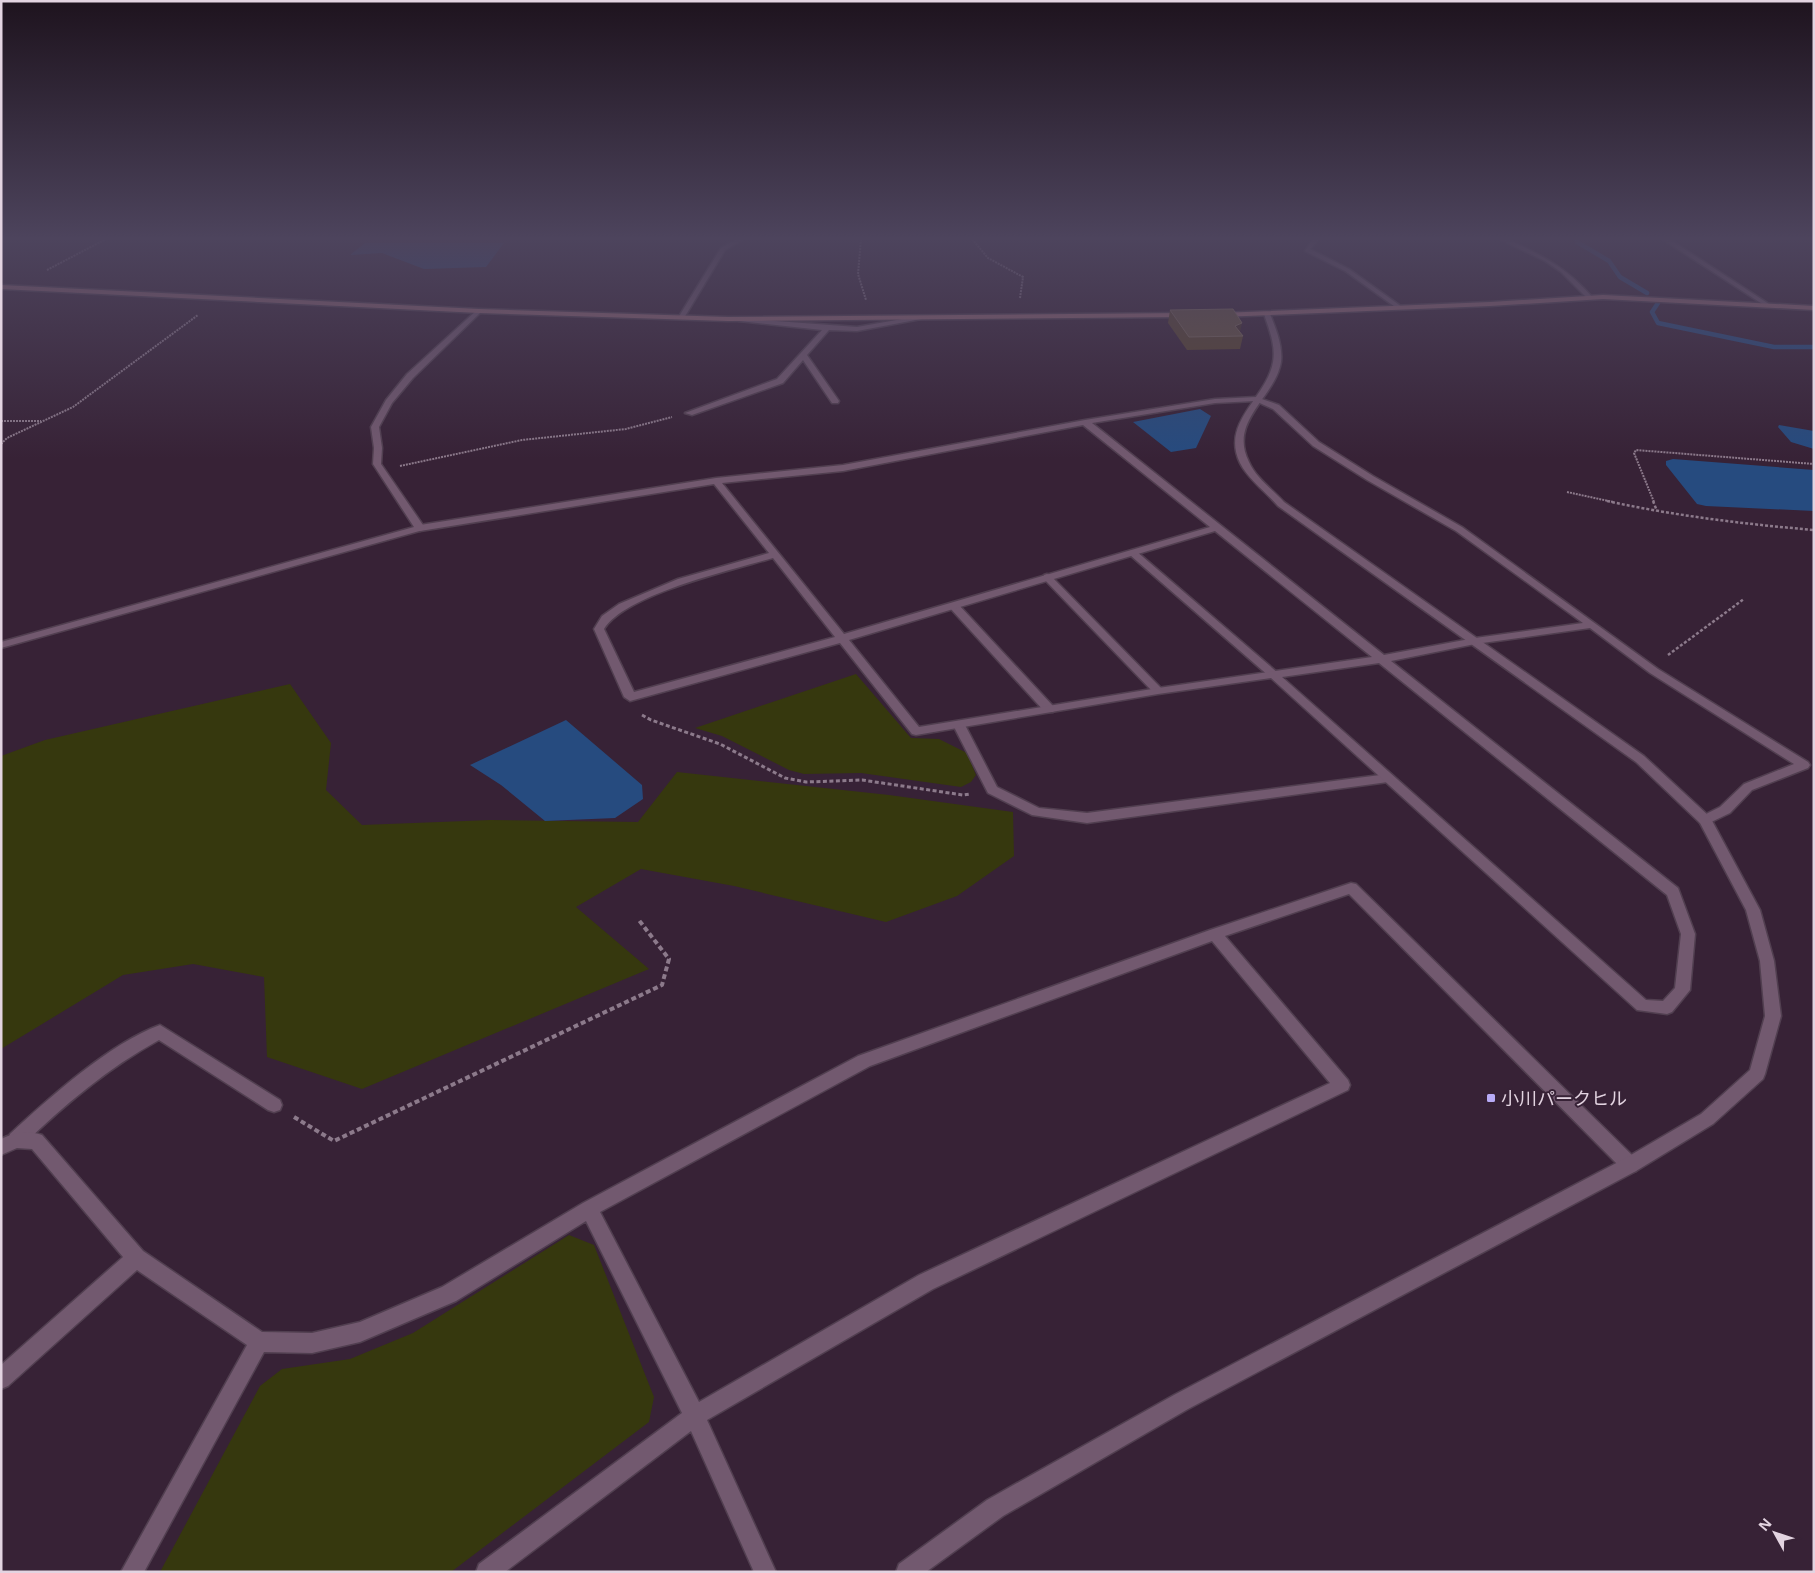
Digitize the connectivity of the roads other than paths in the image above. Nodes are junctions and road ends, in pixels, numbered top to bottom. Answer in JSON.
{"nodes":[{"id":1,"x":478,"y":312,"type":"edge"},
{"id":2,"x":520,"y":312,"type":"edge"},
{"id":3,"x":684,"y":312,"type":"edge"},
{"id":4,"x":1302,"y":312,"type":"edge"},
{"id":5,"x":1267,"y":314,"type":"junction"},
{"id":6,"x":1190,"y":315,"type":"edge"},
{"id":7,"x":1209,"y":315,"type":"edge"},
{"id":8,"x":681,"y":318,"type":"junction"},
{"id":9,"x":919,"y":318,"type":"junction"},
{"id":10,"x":739,"y":319,"type":"junction"},
{"id":11,"x":827,"y":328,"type":"junction"},
{"id":12,"x":803,"y":355,"type":"junction"},
{"id":13,"x":1256,"y":399,"type":"junction"},
{"id":14,"x":835,"y":401,"type":"dead end"},
{"id":15,"x":689,"y":413,"type":"road end"},
{"id":16,"x":1085,"y":422,"type":"junction"},
{"id":17,"x":716,"y":481,"type":"junction"},
{"id":18,"x":420,"y":528,"type":"junction"},
{"id":19,"x":1216,"y":528,"type":"junction"},
{"id":20,"x":1133,"y":553,"type":"junction"},
{"id":21,"x":774,"y":555,"type":"junction"},
{"id":22,"x":1047,"y":577,"type":"junction"},
{"id":23,"x":954,"y":606,"type":"junction"},
{"id":24,"x":1590,"y":625,"type":"junction"},
{"id":25,"x":841,"y":638,"type":"junction"},
{"id":26,"x":1476,"y":641,"type":"junction"},
{"id":27,"x":1,"y":645,"type":"edge"},
{"id":28,"x":1382,"y":658,"type":"junction"},
{"id":29,"x":1274,"y":675,"type":"junction"},
{"id":30,"x":1158,"y":691,"type":"junction"},
{"id":31,"x":1049,"y":709,"type":"junction"},
{"id":32,"x":959,"y":725,"type":"junction"},
{"id":33,"x":1388,"y":778,"type":"junction"},
{"id":34,"x":1705,"y":820,"type":"junction"},
{"id":35,"x":1215,"y":934,"type":"junction"},
{"id":36,"x":274,"y":1105,"type":"road end"},
{"id":37,"x":9,"y":1143,"type":"edge"},
{"id":38,"x":1630,"y":1165,"type":"junction"},
{"id":39,"x":589,"y":1208,"type":"junction"},
{"id":40,"x":136,"y":1258,"type":"junction"},
{"id":41,"x":258,"y":1342,"type":"junction"},
{"id":42,"x":1,"y":1379,"type":"edge"},
{"id":43,"x":695,"y":1416,"type":"junction"},
{"id":44,"x":132,"y":1572,"type":"edge"},
{"id":45,"x":487,"y":1572,"type":"edge"},
{"id":46,"x":766,"y":1572,"type":"edge"},
{"id":47,"x":907,"y":1572,"type":"edge"}],
"edges":[{"from":1,"to":18,"type":"street"},
{"from":2,"to":8,"type":"main road"},
{"from":3,"to":8,"type":"street"},
{"from":4,"to":5,"type":"main road"},
{"from":5,"to":7,"type":"main road"},
{"from":5,"to":13,"type":"street"},
{"from":6,"to":9,"type":"main road"},
{"from":8,"to":10,"type":"main road"},
{"from":9,"to":10,"type":"main road"},
{"from":9,"to":11,"type":"street"},
{"from":10,"to":11,"type":"street"},
{"from":11,"to":12,"type":"street"},
{"from":12,"to":14,"type":"street"},
{"from":12,"to":15,"type":"street"},
{"from":13,"to":16,"type":"street"},
{"from":13,"to":24,"type":"street"},
{"from":13,"to":26,"type":"street"},
{"from":16,"to":17,"type":"street"},
{"from":16,"to":19,"type":"street"},
{"from":17,"to":18,"type":"street"},
{"from":17,"to":21,"type":"street"},
{"from":18,"to":27,"type":"street"},
{"from":19,"to":20,"type":"street"},
{"from":19,"to":28,"type":"street"},
{"from":20,"to":22,"type":"street"},
{"from":20,"to":29,"type":"street"},
{"from":21,"to":25,"type":"street"},
{"from":21,"to":25,"type":"street"},
{"from":22,"to":23,"type":"street"},
{"from":22,"to":30,"type":"street"},
{"from":23,"to":25,"type":"street"},
{"from":23,"to":31,"type":"street"},
{"from":24,"to":26,"type":"street"},
{"from":24,"to":34,"type":"street"},
{"from":25,"to":32,"type":"street"},
{"from":26,"to":28,"type":"street"},
{"from":26,"to":34,"type":"street"},
{"from":28,"to":29,"type":"street"},
{"from":28,"to":33,"type":"street"},
{"from":29,"to":30,"type":"street"},
{"from":29,"to":33,"type":"street"},
{"from":30,"to":31,"type":"street"},
{"from":31,"to":32,"type":"street"},
{"from":32,"to":33,"type":"street"},
{"from":34,"to":38,"type":"street"},
{"from":35,"to":38,"type":"street"},
{"from":35,"to":39,"type":"street"},
{"from":35,"to":43,"type":"street"},
{"from":36,"to":37,"type":"street"},
{"from":37,"to":40,"type":"street"},
{"from":38,"to":47,"type":"street"},
{"from":39,"to":41,"type":"street"},
{"from":39,"to":43,"type":"street"},
{"from":40,"to":41,"type":"street"},
{"from":40,"to":42,"type":"street"},
{"from":41,"to":44,"type":"street"},
{"from":43,"to":45,"type":"street"},
{"from":43,"to":46,"type":"street"}]}
